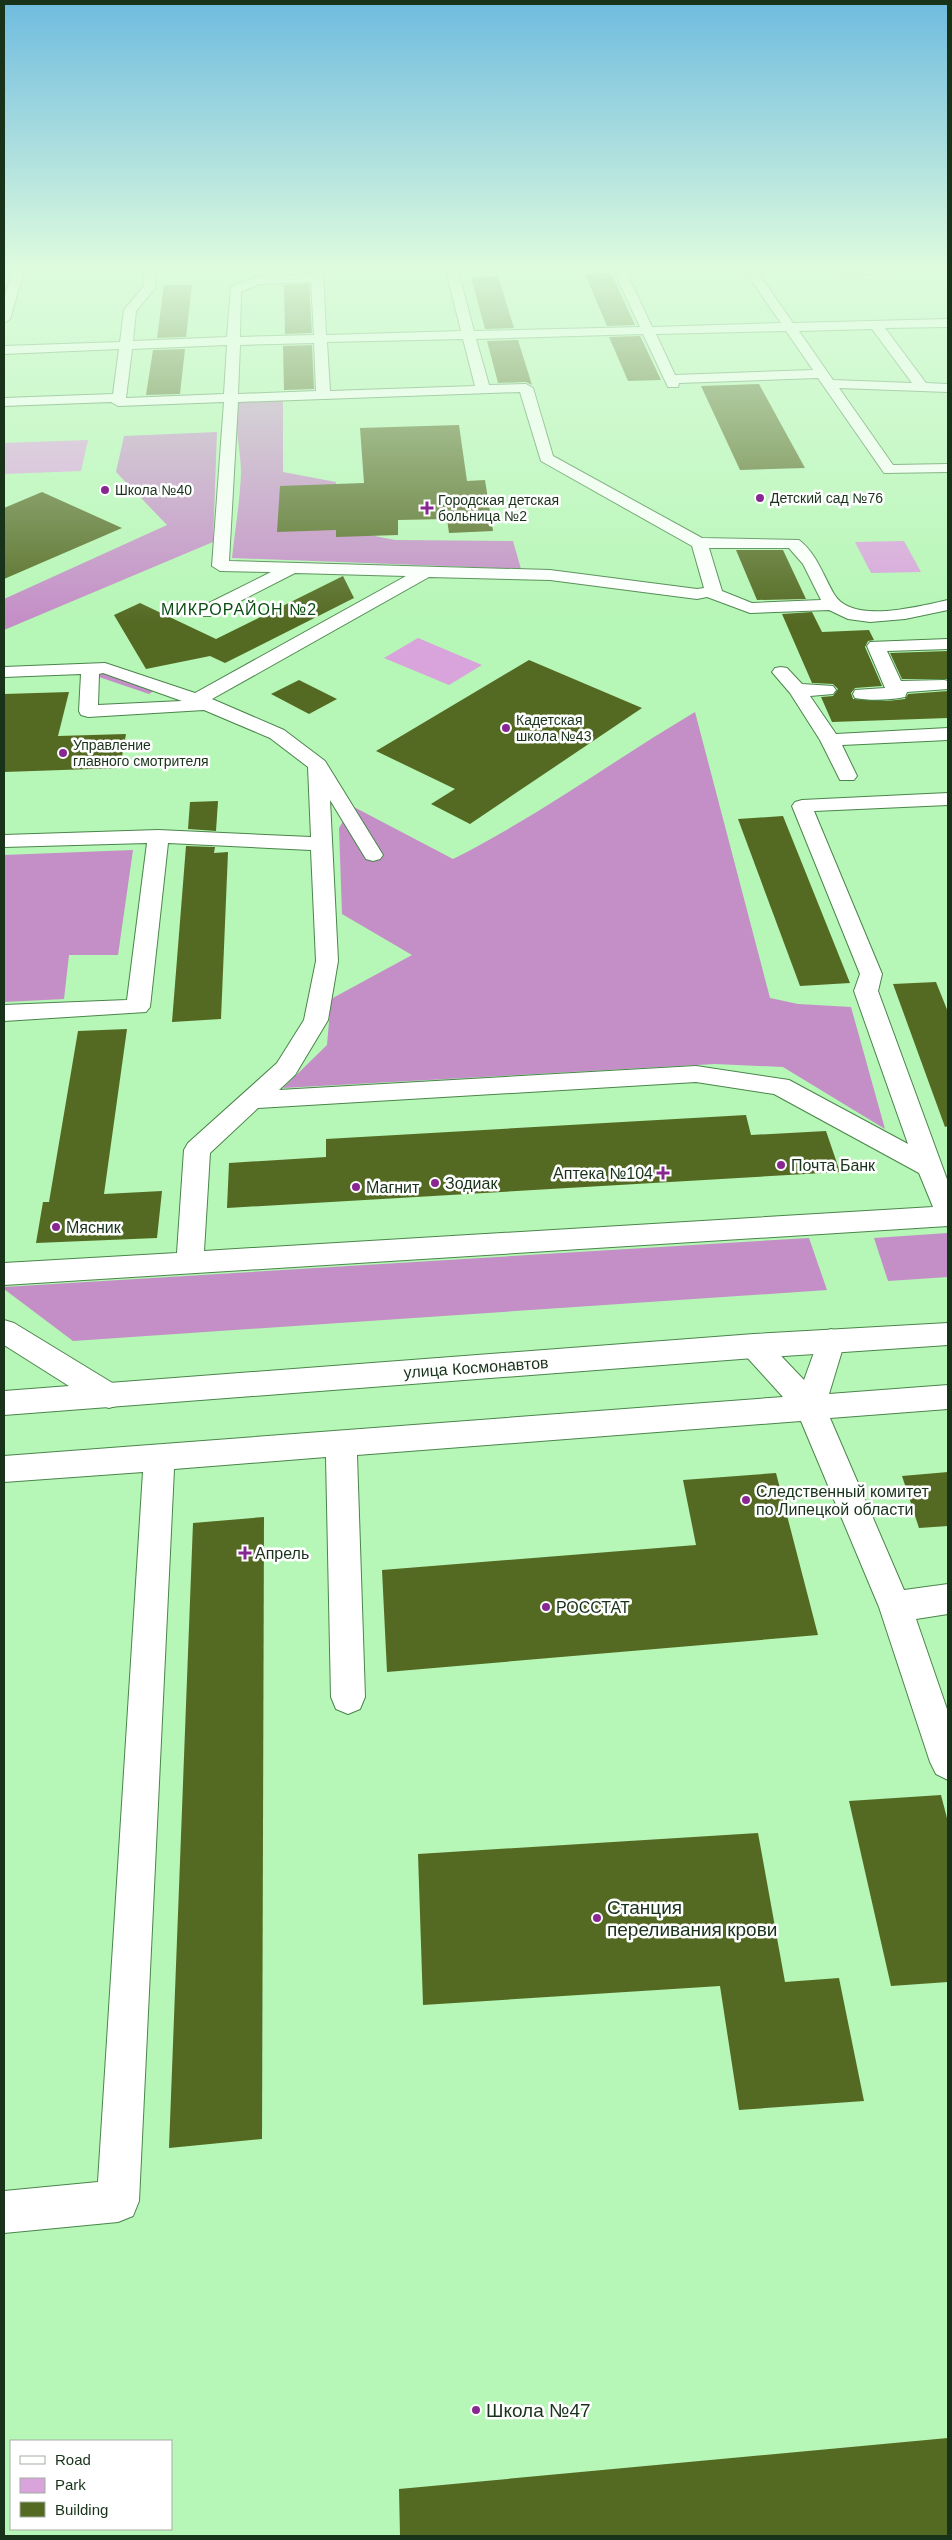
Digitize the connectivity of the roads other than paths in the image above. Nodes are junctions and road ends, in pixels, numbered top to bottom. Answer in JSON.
{"nodes":[{"id":1,"x":121,"y":386,"type":"edge"},
{"id":2,"x":230,"y":386,"type":"edge"},
{"id":3,"x":323,"y":386,"type":"edge"},
{"id":4,"x":482,"y":386,"type":"edge"},
{"id":5,"x":830,"y":386,"type":"edge"},
{"id":6,"x":892,"y":386,"type":"edge"},
{"id":7,"x":483,"y":390,"type":"junction"},
{"id":8,"x":937,"y":390,"type":"edge"},
{"id":9,"x":323,"y":396,"type":"junction"},
{"id":10,"x":119,"y":398,"type":"junction"},
{"id":11,"x":229,"y":399,"type":"junction"},
{"id":12,"x":4,"y":402,"type":"edge"},
{"id":13,"x":948,"y":468,"type":"edge"},
{"id":14,"x":699,"y":544,"type":"junction"},
{"id":15,"x":293,"y":568,"type":"junction"},
{"id":16,"x":425,"y":572,"type":"junction"},
{"id":17,"x":715,"y":595,"type":"junction"},
{"id":18,"x":832,"y":605,"type":"junction"},
{"id":19,"x":948,"y":605,"type":"edge"},
{"id":20,"x":205,"y":612,"type":"dead end"},
{"id":21,"x":948,"y":644,"type":"edge"},
{"id":22,"x":90,"y":669,"type":"junction"},
{"id":23,"x":4,"y":672,"type":"edge"},
{"id":24,"x":781,"y":672,"type":"dead end"},
{"id":25,"x":944,"y":685,"type":"dead end"},
{"id":26,"x":894,"y":687,"type":"junction"},
{"id":27,"x":797,"y":690,"type":"junction"},
{"id":28,"x":827,"y":690,"type":"dead end"},
{"id":29,"x":862,"y":694,"type":"dead end"},
{"id":30,"x":203,"y":703,"type":"junction"},
{"id":31,"x":948,"y":734,"type":"edge"},
{"id":32,"x":830,"y":740,"type":"junction"},
{"id":33,"x":318,"y":765,"type":"junction"},
{"id":34,"x":847,"y":776,"type":"dead end"},
{"id":35,"x":948,"y":799,"type":"edge"},
{"id":36,"x":158,"y":836,"type":"junction"},
{"id":37,"x":4,"y":841,"type":"edge"},
{"id":38,"x":322,"y":844,"type":"junction"},
{"id":39,"x":374,"y":855,"type":"dead end"},
{"id":40,"x":4,"y":1013,"type":"edge"},
{"id":41,"x":251,"y":1100,"type":"junction"},
{"id":42,"x":929,"y":1166,"type":"junction"},
{"id":43,"x":948,"y":1212,"type":"edge"},
{"id":44,"x":948,"y":1216,"type":"edge"},
{"id":45,"x":190,"y":1262,"type":"junction"},
{"id":46,"x":4,"y":1274,"type":"edge"},
{"id":47,"x":4,"y":1331,"type":"edge"},
{"id":48,"x":948,"y":1334,"type":"edge"},
{"id":49,"x":831,"y":1341,"type":"junction"},
{"id":50,"x":754,"y":1346,"type":"junction"},
{"id":51,"x":109,"y":1396,"type":"junction"},
{"id":52,"x":948,"y":1397,"type":"edge"},
{"id":53,"x":4,"y":1403,"type":"edge"},
{"id":54,"x":810,"y":1407,"type":"junction"},
{"id":55,"x":341,"y":1444,"type":"junction"},
{"id":56,"x":159,"y":1458,"type":"junction"},
{"id":57,"x":4,"y":1469,"type":"edge"},
{"id":58,"x":948,"y":1599,"type":"edge"},
{"id":59,"x":895,"y":1607,"type":"junction"},
{"id":60,"x":348,"y":1697,"type":"dead end"},
{"id":61,"x":948,"y":1762,"type":"edge"},
{"id":62,"x":4,"y":2212,"type":"edge"}],
"edges":[{"from":1,"to":10,"type":"main road"},
{"from":2,"to":11,"type":"main road"},
{"from":3,"to":9,"type":"main road"},
{"from":4,"to":7,"type":"main road"},
{"from":5,"to":13,"type":"main road"},
{"from":6,"to":8,"type":"main road"},
{"from":7,"to":9,"type":"main road"},
{"from":7,"to":14,"type":"main road"},
{"from":9,"to":11,"type":"main road"},
{"from":10,"to":11,"type":"main road"},
{"from":10,"to":12,"type":"main road"},
{"from":11,"to":15,"type":"main road"},
{"from":14,"to":17,"type":"main road"},
{"from":14,"to":18,"type":"main road"},
{"from":15,"to":16,"type":"main road"},
{"from":15,"to":20,"type":"main road"},
{"from":16,"to":17,"type":"main road"},
{"from":16,"to":30,"type":"main road"},
{"from":17,"to":18,"type":"main road"},
{"from":18,"to":19,"type":"main road"},
{"from":21,"to":26,"type":"main road"},
{"from":22,"to":23,"type":"main road"},
{"from":22,"to":30,"type":"main road"},
{"from":22,"to":30,"type":"main road"},
{"from":24,"to":27,"type":"main road"},
{"from":25,"to":26,"type":"main road"},
{"from":26,"to":29,"type":"main road"},
{"from":27,"to":28,"type":"main road"},
{"from":27,"to":32,"type":"main road"},
{"from":30,"to":33,"type":"main road"},
{"from":31,"to":32,"type":"main road"},
{"from":32,"to":34,"type":"main road"},
{"from":33,"to":38,"type":"main road"},
{"from":33,"to":39,"type":"main road"},
{"from":35,"to":42,"type":"main road"},
{"from":36,"to":37,"type":"main road"},
{"from":36,"to":38,"type":"main road"},
{"from":36,"to":40,"type":"main road"},
{"from":38,"to":41,"type":"main road"},
{"from":41,"to":42,"type":"main road"},
{"from":41,"to":45,"type":"main road"},
{"from":42,"to":43,"type":"main road"},
{"from":44,"to":45,"type":"main road"},
{"from":45,"to":46,"type":"main road"},
{"from":47,"to":51,"type":"main road"},
{"from":48,"to":49,"type":"main road","name":"улица Космонавтов"},
{"from":49,"to":50,"type":"main road","name":"улица Космонавтов"},
{"from":49,"to":54,"type":"main road"},
{"from":50,"to":51,"type":"main road","name":"улица Космонавтов"},
{"from":50,"to":54,"type":"main road"},
{"from":51,"to":53,"type":"main road","name":"улица Космонавтов"},
{"from":52,"to":54,"type":"main road"},
{"from":54,"to":55,"type":"main road"},
{"from":54,"to":59,"type":"main road"},
{"from":55,"to":56,"type":"main road"},
{"from":55,"to":60,"type":"main road"},
{"from":56,"to":57,"type":"main road"},
{"from":56,"to":62,"type":"main road"},
{"from":58,"to":59,"type":"main road"},
{"from":59,"to":61,"type":"main road"}]}
